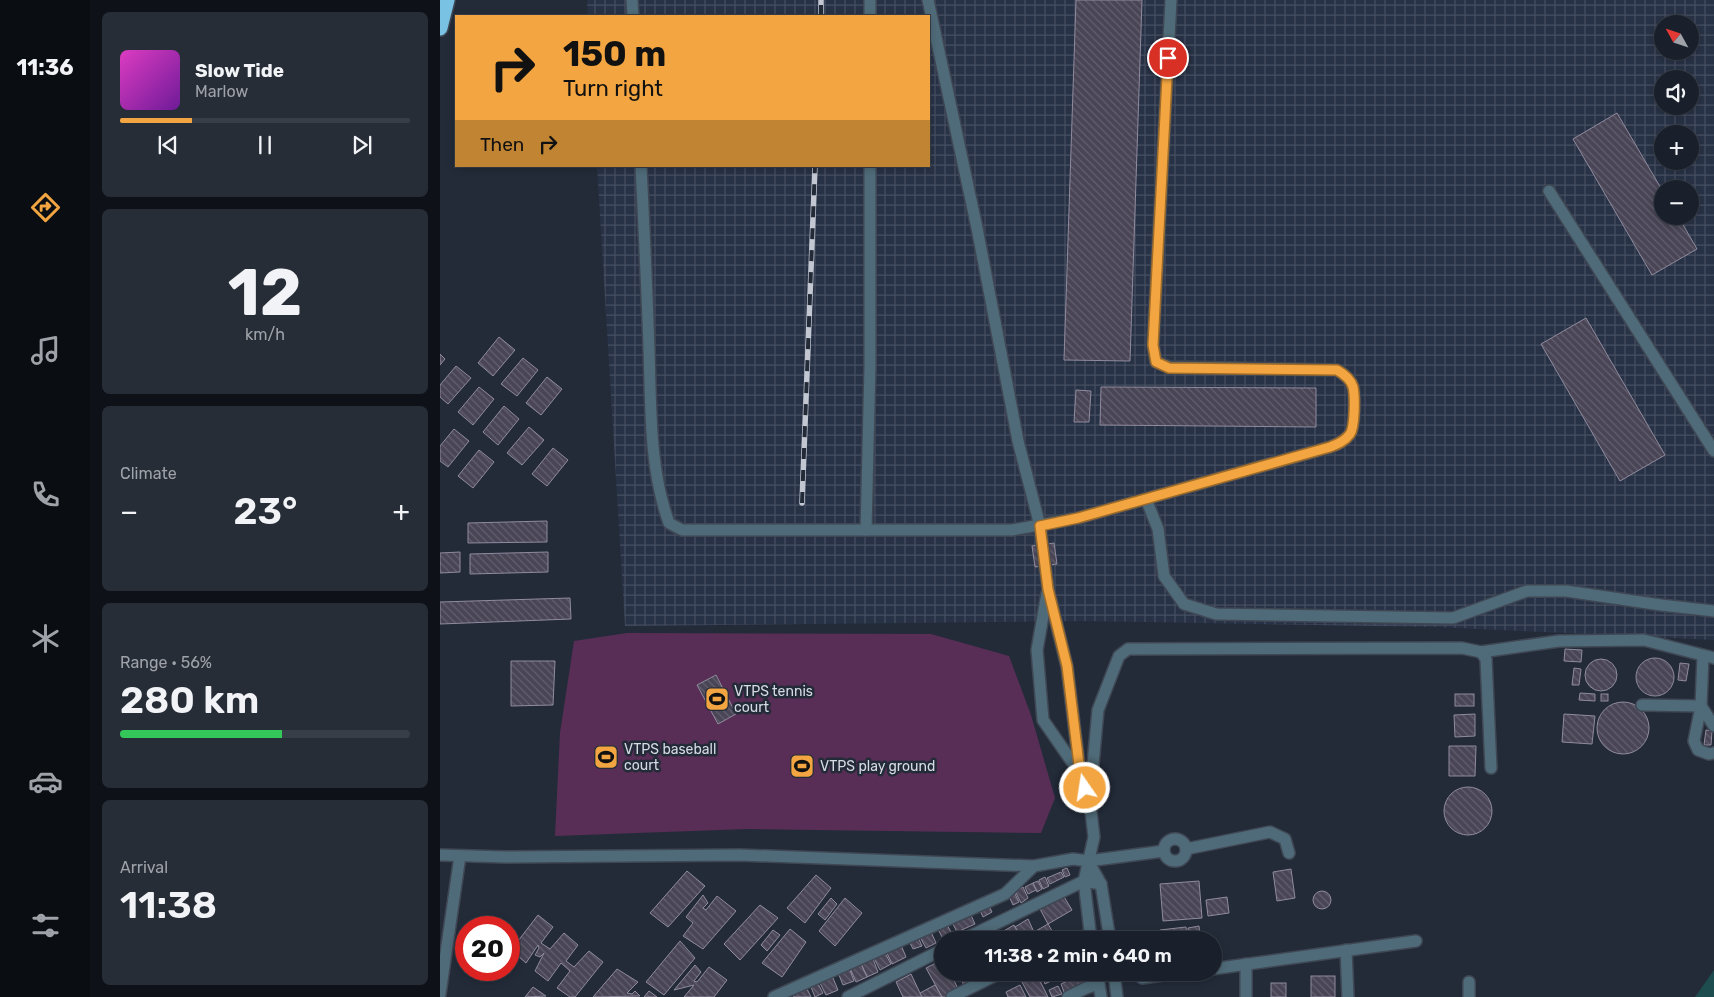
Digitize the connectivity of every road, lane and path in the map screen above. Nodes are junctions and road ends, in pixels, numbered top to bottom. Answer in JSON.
{"nodes":[{"id":1,"x":447,"y":0,"type":"edge"},
{"id":2,"x":632,"y":0,"type":"edge"},
{"id":3,"x":870,"y":0,"type":"edge"},
{"id":4,"x":928,"y":0,"type":"edge"},
{"id":5,"x":1171,"y":0,"type":"edge"},
{"id":6,"x":633,"y":15,"type":"edge"},
{"id":7,"x":870,"y":15,"type":"edge"},
{"id":8,"x":440,"y":28,"type":"edge"},
{"id":9,"x":641,"y":167,"type":"edge"},
{"id":10,"x":870,"y":167,"type":"edge"},
{"id":11,"x":1550,"y":191,"type":"dead end"},
{"id":12,"x":1714,"y":451,"type":"edge"},
{"id":13,"x":1146,"y":499,"type":"junction"},
{"id":14,"x":1040,"y":526,"type":"junction"},
{"id":15,"x":866,"y":530,"type":"junction"},
{"id":16,"x":1048,"y":589,"type":"junction"},
{"id":17,"x":1714,"y":611,"type":"edge"},
{"id":18,"x":1481,"y":652,"type":"junction"},
{"id":19,"x":1709,"y":657,"type":"edge"},
{"id":20,"x":1642,"y":705,"type":"dead end"},
{"id":21,"x":1701,"y":706,"type":"junction"},
{"id":22,"x":1714,"y":726,"type":"edge"},
{"id":23,"x":1714,"y":753,"type":"edge"},
{"id":24,"x":1490,"y":768,"type":"dead end"},
{"id":25,"x":1080,"y":773,"type":"junction"},
{"id":26,"x":1090,"y":803,"type":"junction"},
{"id":27,"x":1289,"y":853,"type":"dead end"},
{"id":28,"x":440,"y":856,"type":"edge"},
{"id":29,"x":460,"y":856,"type":"junction"},
{"id":30,"x":1088,"y":861,"type":"junction"},
{"id":31,"x":1034,"y":866,"type":"junction"},
{"id":32,"x":1084,"y":881,"type":"junction"},
{"id":33,"x":1101,"y":884,"type":"junction"},
{"id":34,"x":981,"y":931,"type":"edge"},
{"id":35,"x":1090,"y":931,"type":"edge"},
{"id":36,"x":1109,"y":931,"type":"edge"},
{"id":37,"x":1416,"y":941,"type":"dead end"},
{"id":38,"x":1346,"y":950,"type":"junction"},
{"id":39,"x":934,"y":954,"type":"edge"},
{"id":40,"x":1246,"y":964,"type":"junction"},
{"id":41,"x":1222,"y":967,"type":"edge"},
{"id":42,"x":984,"y":981,"type":"edge"},
{"id":43,"x":1098,"y":981,"type":"edge"},
{"id":44,"x":1115,"y":981,"type":"edge"},
{"id":45,"x":1469,"y":982,"type":"dead end"},
{"id":46,"x":1099,"y":984,"type":"junction"},
{"id":47,"x":440,"y":994,"type":"edge"},
{"id":48,"x":774,"y":997,"type":"edge"},
{"id":49,"x":848,"y":997,"type":"edge"},
{"id":50,"x":952,"y":997,"type":"edge"},
{"id":51,"x":1068,"y":997,"type":"edge"},
{"id":52,"x":1101,"y":997,"type":"edge"},
{"id":53,"x":1117,"y":997,"type":"edge"},
{"id":54,"x":1246,"y":997,"type":"edge"},
{"id":55,"x":1348,"y":997,"type":"edge"},
{"id":56,"x":1469,"y":997,"type":"edge"}],
"edges":[{"from":1,"to":8,"type":"highway"},
{"from":2,"to":6,"type":"street"},
{"from":3,"to":7,"type":"street"},
{"from":4,"to":14,"type":"street"},
{"from":5,"to":13,"type":"street"},
{"from":9,"to":15,"type":"street"},
{"from":10,"to":15,"type":"street"},
{"from":11,"to":12,"type":"street"},
{"from":13,"to":14,"type":"street"},
{"from":13,"to":17,"type":"street"},
{"from":14,"to":15,"type":"street"},
{"from":14,"to":16,"type":"street"},
{"from":16,"to":25,"type":"street"},
{"from":16,"to":25,"type":"street"},
{"from":18,"to":19,"type":"street"},
{"from":18,"to":24,"type":"street"},
{"from":18,"to":26,"type":"street"},
{"from":19,"to":21,"type":"street"},
{"from":20,"to":21,"type":"street"},
{"from":21,"to":22,"type":"street"},
{"from":21,"to":23,"type":"street"},
{"from":25,"to":26,"type":"street"},
{"from":26,"to":30,"type":"street"},
{"from":27,"to":30,"type":"street"},
{"from":28,"to":29,"type":"street"},
{"from":29,"to":31,"type":"street"},
{"from":29,"to":47,"type":"street"},
{"from":30,"to":31,"type":"street"},
{"from":30,"to":32,"type":"street"},
{"from":30,"to":33,"type":"street"},
{"from":31,"to":48,"type":"street"},
{"from":32,"to":33,"type":"street"},
{"from":32,"to":34,"type":"street"},
{"from":32,"to":35,"type":"street"},
{"from":33,"to":36,"type":"street"},
{"from":37,"to":38,"type":"street"},
{"from":38,"to":40,"type":"street"},
{"from":38,"to":55,"type":"street"},
{"from":39,"to":49,"type":"street"},
{"from":40,"to":41,"type":"street"},
{"from":40,"to":54,"type":"street"},
{"from":42,"to":50,"type":"street"},
{"from":43,"to":46,"type":"street"},
{"from":44,"to":53,"type":"street"},
{"from":45,"to":56,"type":"street"},
{"from":46,"to":51,"type":"street"},
{"from":46,"to":52,"type":"street"}]}
